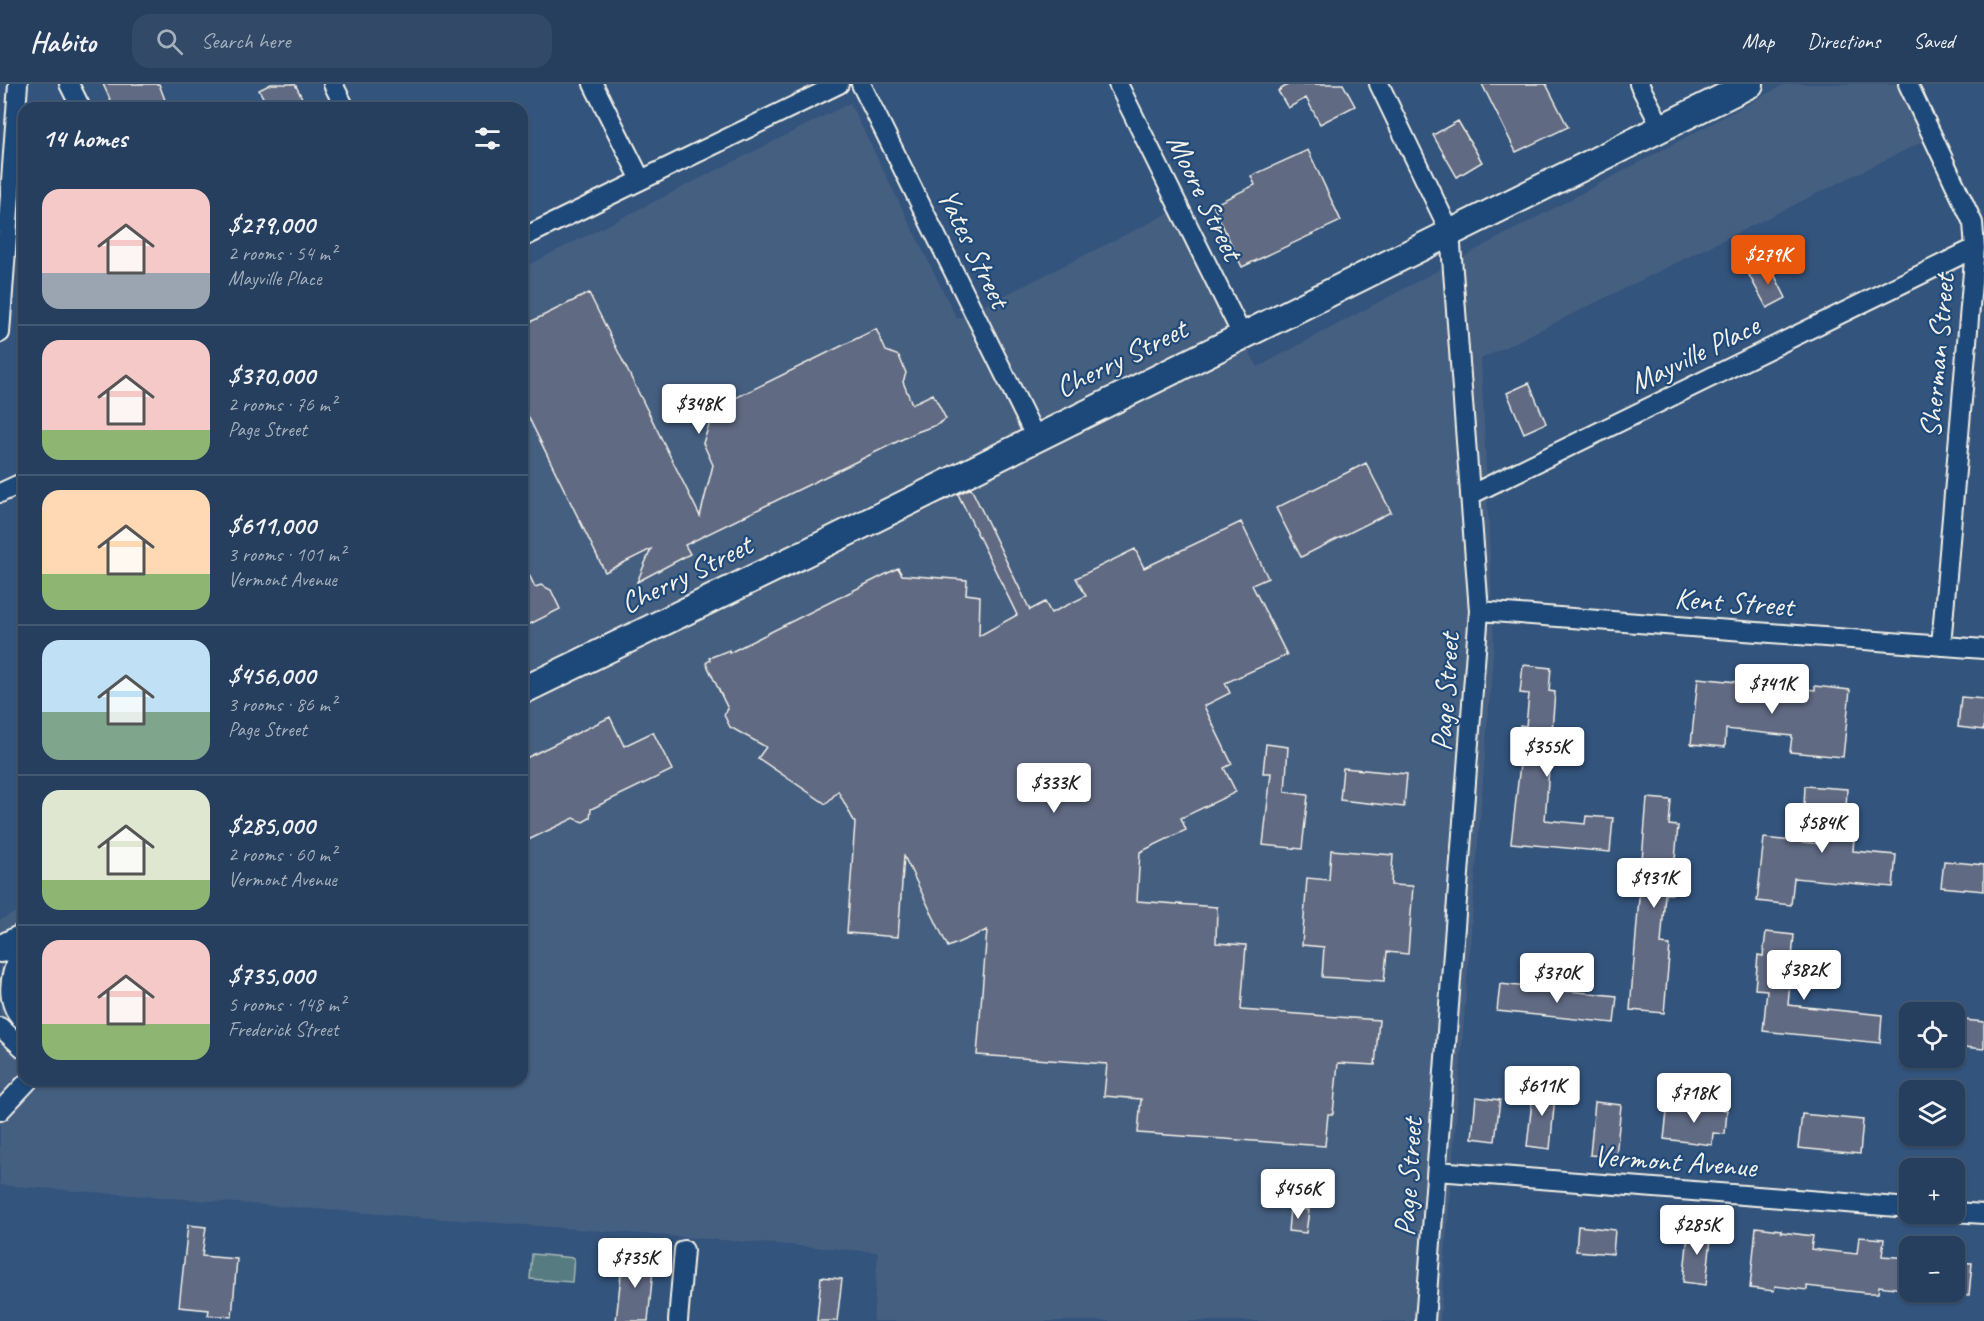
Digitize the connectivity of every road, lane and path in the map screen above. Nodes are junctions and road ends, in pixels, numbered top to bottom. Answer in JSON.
{"nodes":[{"id":1,"x":18,"y":84,"type":"edge"},
{"id":2,"x":69,"y":84,"type":"edge"},
{"id":3,"x":333,"y":84,"type":"edge"},
{"id":4,"x":593,"y":84,"type":"edge"},
{"id":5,"x":839,"y":84,"type":"edge"},
{"id":6,"x":861,"y":84,"type":"edge"},
{"id":7,"x":1118,"y":84,"type":"edge"},
{"id":8,"x":1379,"y":84,"type":"edge"},
{"id":9,"x":1640,"y":84,"type":"edge"},
{"id":10,"x":1750,"y":84,"type":"edge"},
{"id":11,"x":1908,"y":84,"type":"edge"},
{"id":12,"x":78,"y":102,"type":"edge"},
{"id":13,"x":342,"y":102,"type":"edge"},
{"id":14,"x":1661,"y":127,"type":"junction"},
{"id":15,"x":641,"y":180,"type":"junction"},
{"id":16,"x":1450,"y":232,"type":"junction"},
{"id":17,"x":528,"y":235,"type":"edge"},
{"id":18,"x":1975,"y":248,"type":"junction"},
{"id":19,"x":0,"y":333,"type":"edge"},
{"id":20,"x":1242,"y":335,"type":"junction"},
{"id":21,"x":1036,"y":438,"type":"junction"},
{"id":22,"x":18,"y":485,"type":"edge"},
{"id":23,"x":0,"y":494,"type":"edge"},
{"id":24,"x":1470,"y":495,"type":"junction"},
{"id":25,"x":1479,"y":611,"type":"junction"},
{"id":26,"x":1941,"y":646,"type":"junction"},
{"id":27,"x":1984,"y":649,"type":"edge"},
{"id":28,"x":528,"y":688,"type":"edge"},
{"id":29,"x":18,"y":941,"type":"edge"},
{"id":30,"x":0,"y":949,"type":"edge"},
{"id":31,"x":18,"y":969,"type":"edge"},
{"id":32,"x":18,"y":1007,"type":"edge"},
{"id":33,"x":0,"y":1027,"type":"edge"},
{"id":34,"x":18,"y":1044,"type":"edge"},
{"id":35,"x":23,"y":1086,"type":"edge"},
{"id":36,"x":0,"y":1111,"type":"edge"},
{"id":37,"x":1437,"y":1171,"type":"junction"},
{"id":38,"x":1899,"y":1207,"type":"edge"},
{"id":39,"x":1965,"y":1213,"type":"edge"},
{"id":40,"x":1984,"y":1214,"type":"edge"},
{"id":41,"x":684,"y":1250,"type":"dead end"},
{"id":42,"x":678,"y":1321,"type":"edge"},
{"id":43,"x":1425,"y":1321,"type":"edge"}],
"edges":[{"from":1,"to":19,"type":"street"},
{"from":2,"to":12,"type":"street"},
{"from":3,"to":13,"type":"street"},
{"from":4,"to":15,"type":"street"},
{"from":5,"to":15,"type":"street"},
{"from":6,"to":21,"type":"street","name":"Yates Street"},
{"from":7,"to":20,"type":"street","name":"Moore Street"},
{"from":8,"to":16,"type":"street","name":"Page Street"},
{"from":9,"to":14,"type":"street"},
{"from":10,"to":14,"type":"main road","name":"Cherry Street"},
{"from":11,"to":18,"type":"street","name":"Sherman Street"},
{"from":14,"to":16,"type":"main road","name":"Cherry Street"},
{"from":15,"to":17,"type":"street"},
{"from":16,"to":20,"type":"main road","name":"Cherry Street"},
{"from":16,"to":24,"type":"street","name":"Page Street"},
{"from":18,"to":24,"type":"street","name":"Mayville Place"},
{"from":18,"to":26,"type":"street","name":"Sherman Street"},
{"from":20,"to":21,"type":"main road","name":"Cherry Street"},
{"from":21,"to":28,"type":"main road","name":"Cherry Street"},
{"from":22,"to":23,"type":"street"},
{"from":24,"to":25,"type":"street","name":"Page Street"},
{"from":25,"to":26,"type":"street","name":"Kent Street"},
{"from":25,"to":37,"type":"street","name":"Page Street"},
{"from":26,"to":27,"type":"street","name":"Kent Street"},
{"from":29,"to":30,"type":"main road"},
{"from":31,"to":32,"type":"main road"},
{"from":33,"to":34,"type":"street"},
{"from":35,"to":36,"type":"street"},
{"from":37,"to":38,"type":"street","name":"Vermont Avenue"},
{"from":37,"to":43,"type":"street","name":"Page Street"},
{"from":39,"to":40,"type":"street"},
{"from":41,"to":42,"type":"street"}]}
